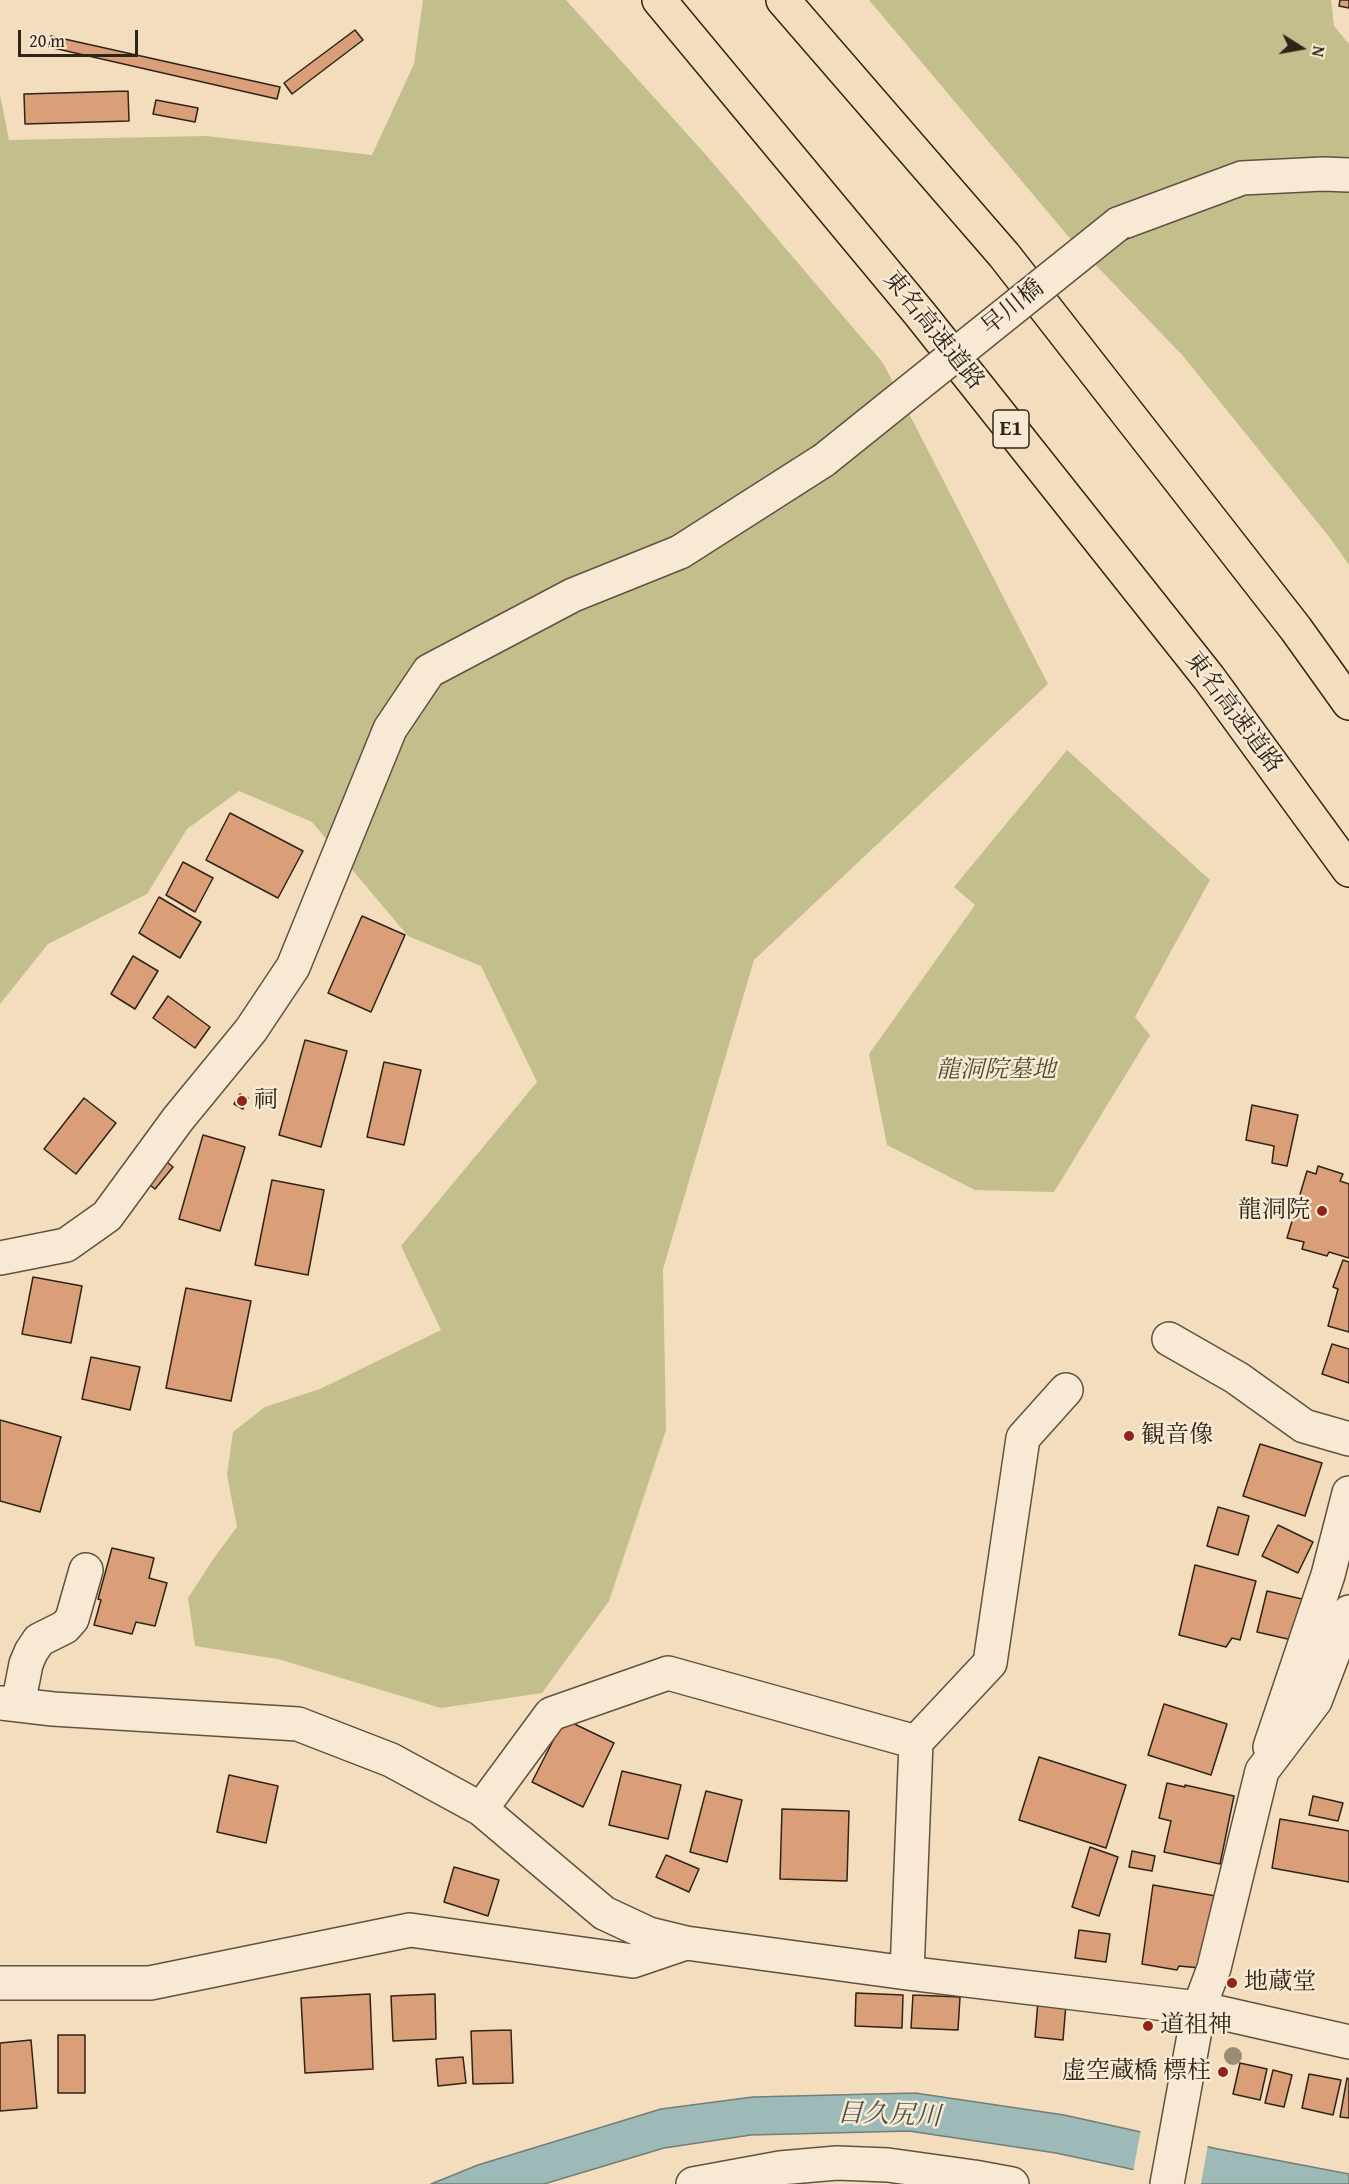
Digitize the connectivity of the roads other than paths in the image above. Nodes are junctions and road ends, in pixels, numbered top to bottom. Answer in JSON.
{"nodes":[{"id":1,"x":659,"y":0,"type":"edge"},
{"id":2,"x":783,"y":0,"type":"edge"},
{"id":3,"x":1349,"y":175,"type":"edge"},
{"id":4,"x":1349,"y":703,"type":"edge"},
{"id":5,"x":1349,"y":870,"type":"edge"},
{"id":6,"x":0,"y":1258,"type":"edge"},
{"id":7,"x":1169,"y":1339,"type":"dead end"},
{"id":8,"x":1066,"y":1390,"type":"dead end"},
{"id":9,"x":1349,"y":1439,"type":"edge"},
{"id":10,"x":1349,"y":1493,"type":"edge"},
{"id":11,"x":86,"y":1570,"type":"dead end"},
{"id":12,"x":1349,"y":1612,"type":"edge"},
{"id":13,"x":9,"y":1704,"type":"edge"},
{"id":14,"x":916,"y":1742,"type":"junction"},
{"id":15,"x":1262,"y":1771,"type":"junction"},
{"id":16,"x":481,"y":1809,"type":"junction"},
{"id":17,"x":686,"y":1943,"type":"junction"},
{"id":18,"x":907,"y":1973,"type":"junction"},
{"id":19,"x":0,"y":1983,"type":"edge"},
{"id":20,"x":1199,"y":2008,"type":"junction"},
{"id":21,"x":1349,"y":2042,"type":"edge"},
{"id":22,"x":693,"y":2184,"type":"edge"},
{"id":23,"x":1012,"y":2184,"type":"edge"},
{"id":24,"x":1167,"y":2184,"type":"edge"}],
"edges":[{"from":1,"to":5,"type":"highway","name":"東名高速道路","number":"E1"},
{"from":2,"to":4,"type":"highway"},
{"from":3,"to":6,"type":"street","name":"早川橋","bridge":true},
{"from":7,"to":9,"type":"street"},
{"from":8,"to":14,"type":"street"},
{"from":10,"to":15,"type":"street"},
{"from":11,"to":13,"type":"street"},
{"from":12,"to":15,"type":"street"},
{"from":13,"to":16,"type":"street"},
{"from":14,"to":16,"type":"street"},
{"from":14,"to":18,"type":"street"},
{"from":15,"to":20,"type":"street"},
{"from":16,"to":17,"type":"street"},
{"from":17,"to":18,"type":"street"},
{"from":17,"to":19,"type":"street"},
{"from":18,"to":20,"type":"street"},
{"from":20,"to":21,"type":"street"},
{"from":20,"to":24,"type":"street"},
{"from":22,"to":23,"type":"street"}]}
